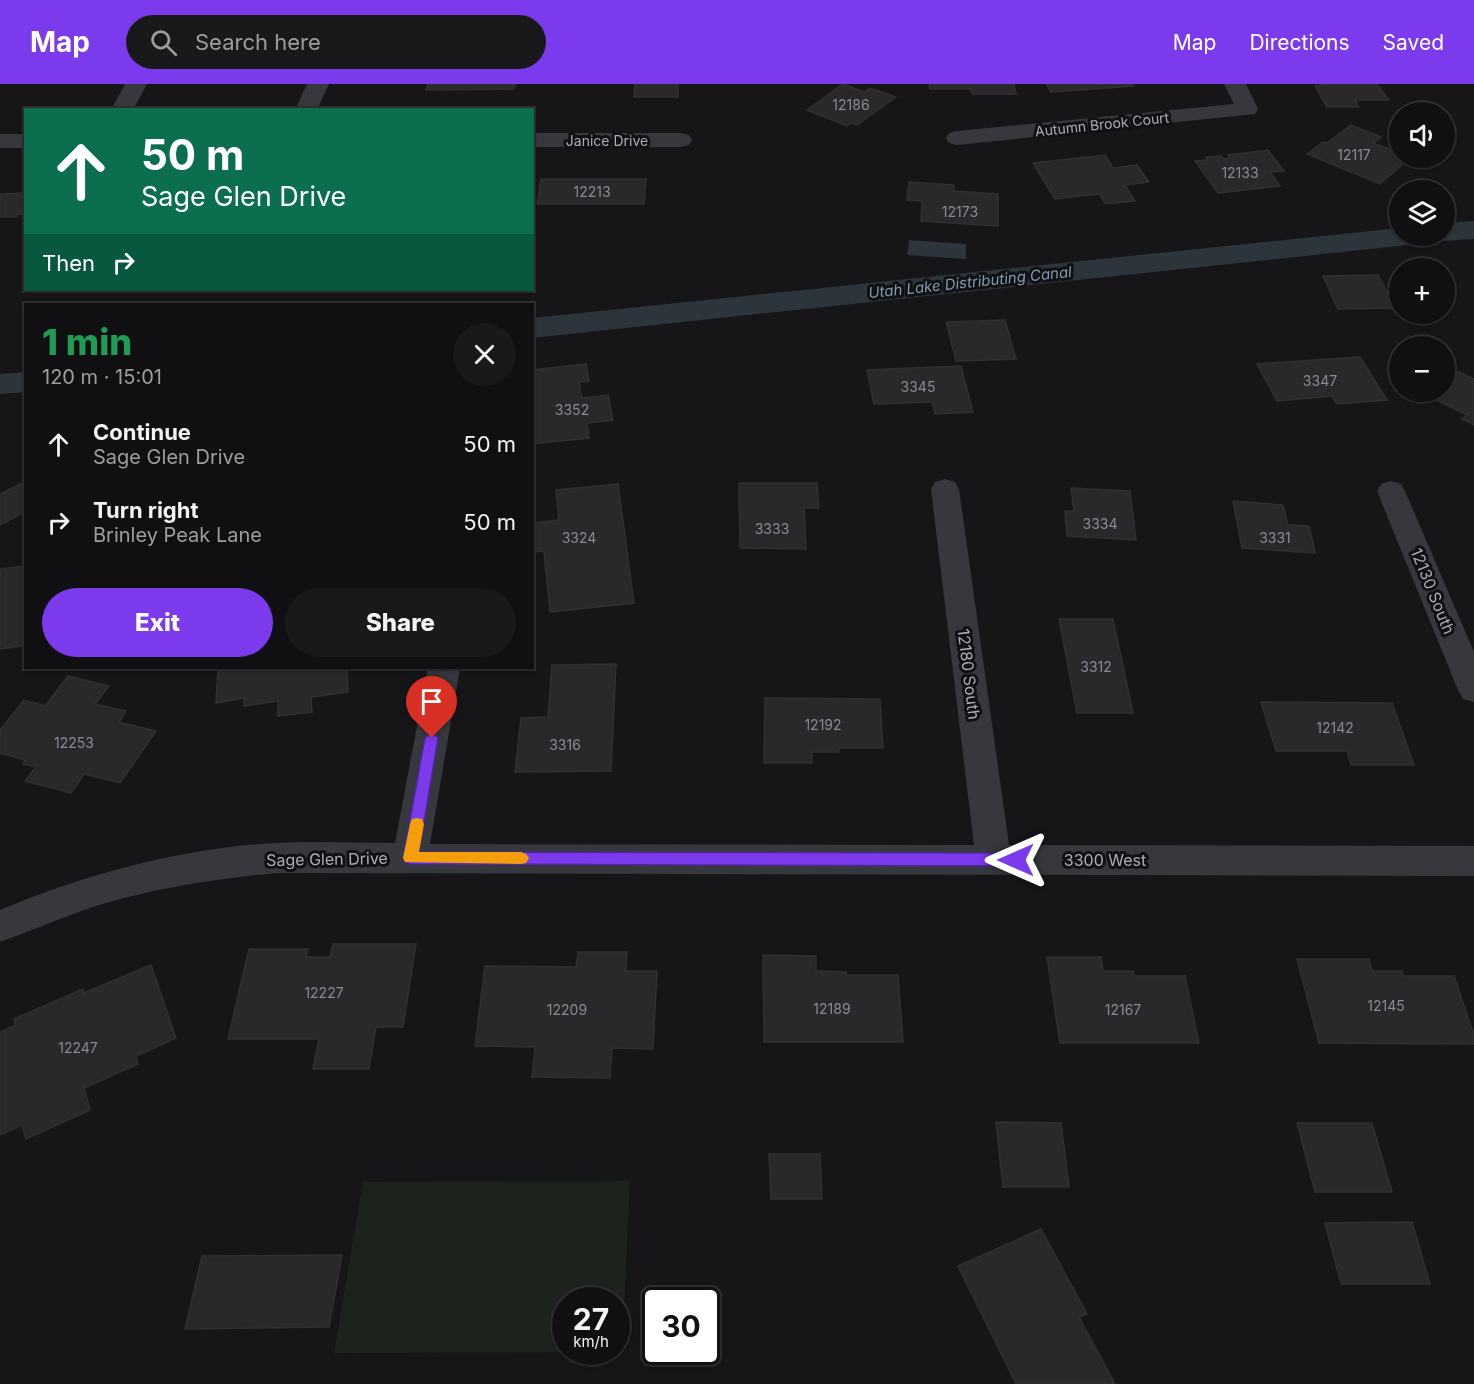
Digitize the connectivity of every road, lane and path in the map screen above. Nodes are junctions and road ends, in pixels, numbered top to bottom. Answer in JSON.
{"nodes":[{"id":1,"x":136,"y":84,"type":"edge"},
{"id":2,"x":318,"y":84,"type":"edge"},
{"id":3,"x":1236,"y":84,"type":"edge"},
{"id":4,"x":124,"y":108,"type":"edge"},
{"id":5,"x":307,"y":108,"type":"edge"},
{"id":6,"x":957,"y":138,"type":"dead end"},
{"id":7,"x":534,"y":140,"type":"edge"},
{"id":8,"x":681,"y":140,"type":"dead end"},
{"id":9,"x":0,"y":141,"type":"edge"},
{"id":10,"x":24,"y":141,"type":"edge"},
{"id":11,"x":945,"y":489,"type":"dead end"},
{"id":12,"x":1391,"y":491,"type":"dead end"},
{"id":13,"x":444,"y":669,"type":"edge"},
{"id":14,"x":1474,"y":690,"type":"edge"},
{"id":15,"x":410,"y":858,"type":"junction"},
{"id":16,"x":699,"y":859,"type":"joint"},
{"id":17,"x":993,"y":860,"type":"junction"},
{"id":18,"x":1474,"y":861,"type":"edge"},
{"id":19,"x":0,"y":926,"type":"edge"}],
"edges":[{"from":1,"to":4,"type":"street"},
{"from":2,"to":5,"type":"street"},
{"from":3,"to":6,"type":"street","name":"Autumn Brook Court"},
{"from":7,"to":8,"type":"street","name":"Janice Drive"},
{"from":9,"to":10,"type":"street"},
{"from":11,"to":17,"type":"street","name":"12180 South"},
{"from":12,"to":14,"type":"street","name":"12130 South"},
{"from":13,"to":15,"type":"street"},
{"from":15,"to":16,"type":"street","name":"Sage Glen Drive"},
{"from":15,"to":19,"type":"street","name":"Sage Glen Drive"},
{"from":16,"to":17,"type":"street","name":"3300 West"},
{"from":17,"to":18,"type":"street","name":"3300 West"}]}
